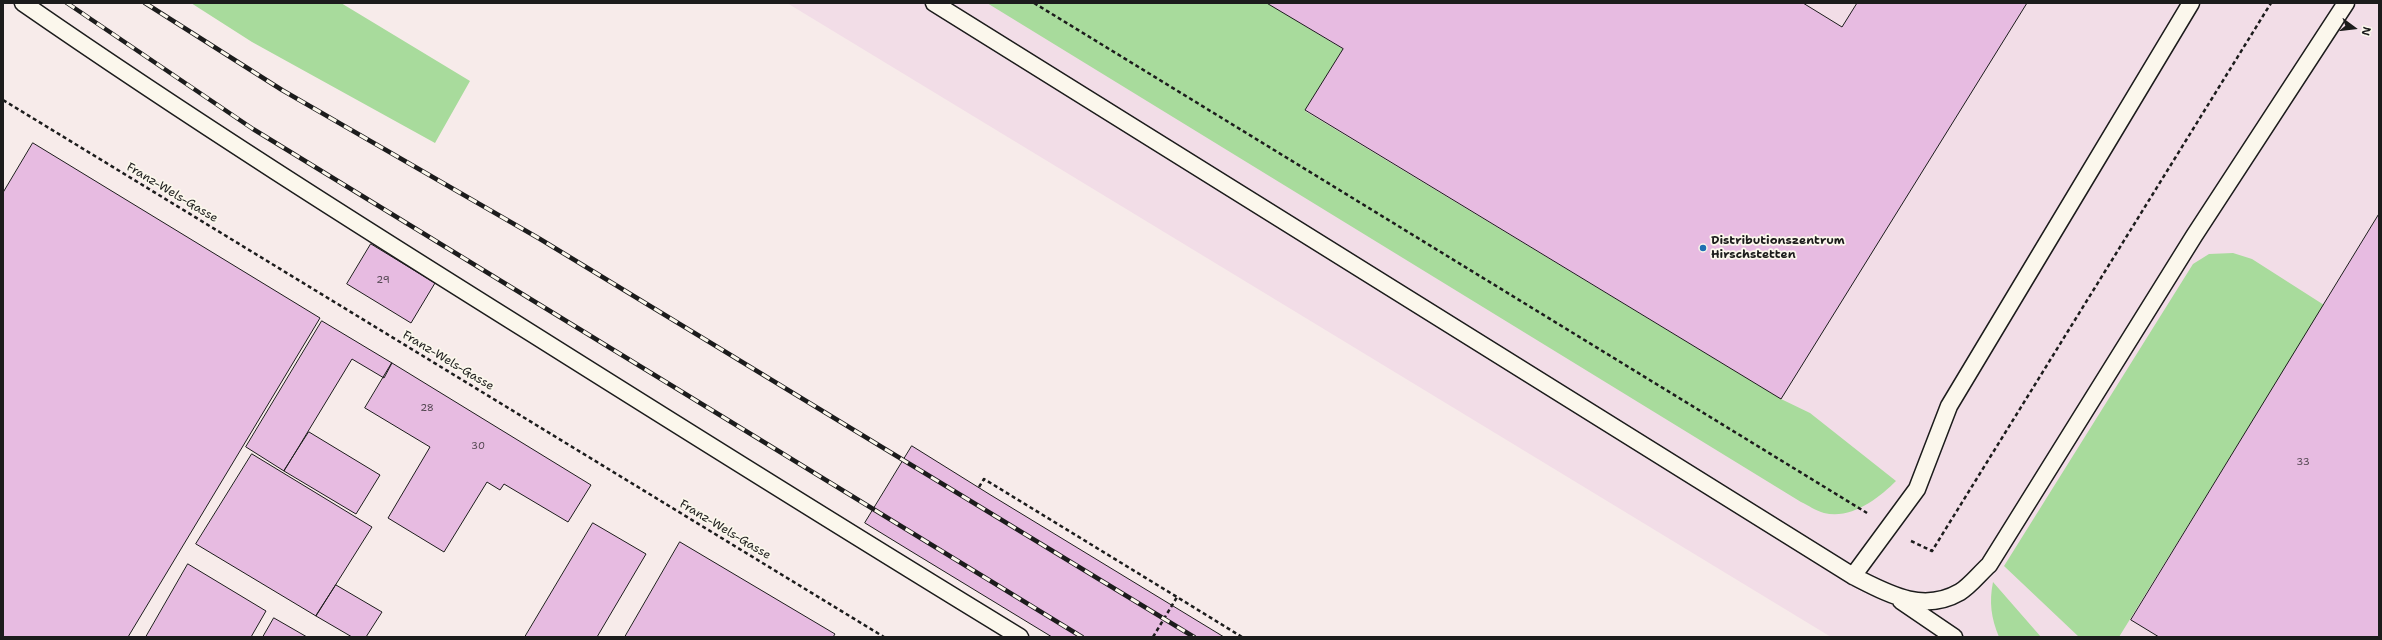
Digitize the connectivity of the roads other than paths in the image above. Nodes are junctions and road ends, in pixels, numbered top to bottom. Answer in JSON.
{"nodes":[{"id":1,"x":23,"y":3,"type":"edge"},
{"id":2,"x":934,"y":3,"type":"edge"},
{"id":3,"x":2191,"y":3,"type":"edge"},
{"id":4,"x":2346,"y":3,"type":"edge"},
{"id":5,"x":1853,"y":576,"type":"junction"},
{"id":6,"x":1895,"y":597,"type":"junction"},
{"id":7,"x":1020,"y":637,"type":"edge"},
{"id":8,"x":1954,"y":637,"type":"edge"}],
"edges":[{"from":1,"to":7,"type":"lane"},
{"from":2,"to":5,"type":"lane"},
{"from":3,"to":5,"type":"lane"},
{"from":4,"to":6,"type":"lane"},
{"from":5,"to":6,"type":"lane"},
{"from":6,"to":8,"type":"lane"}]}
